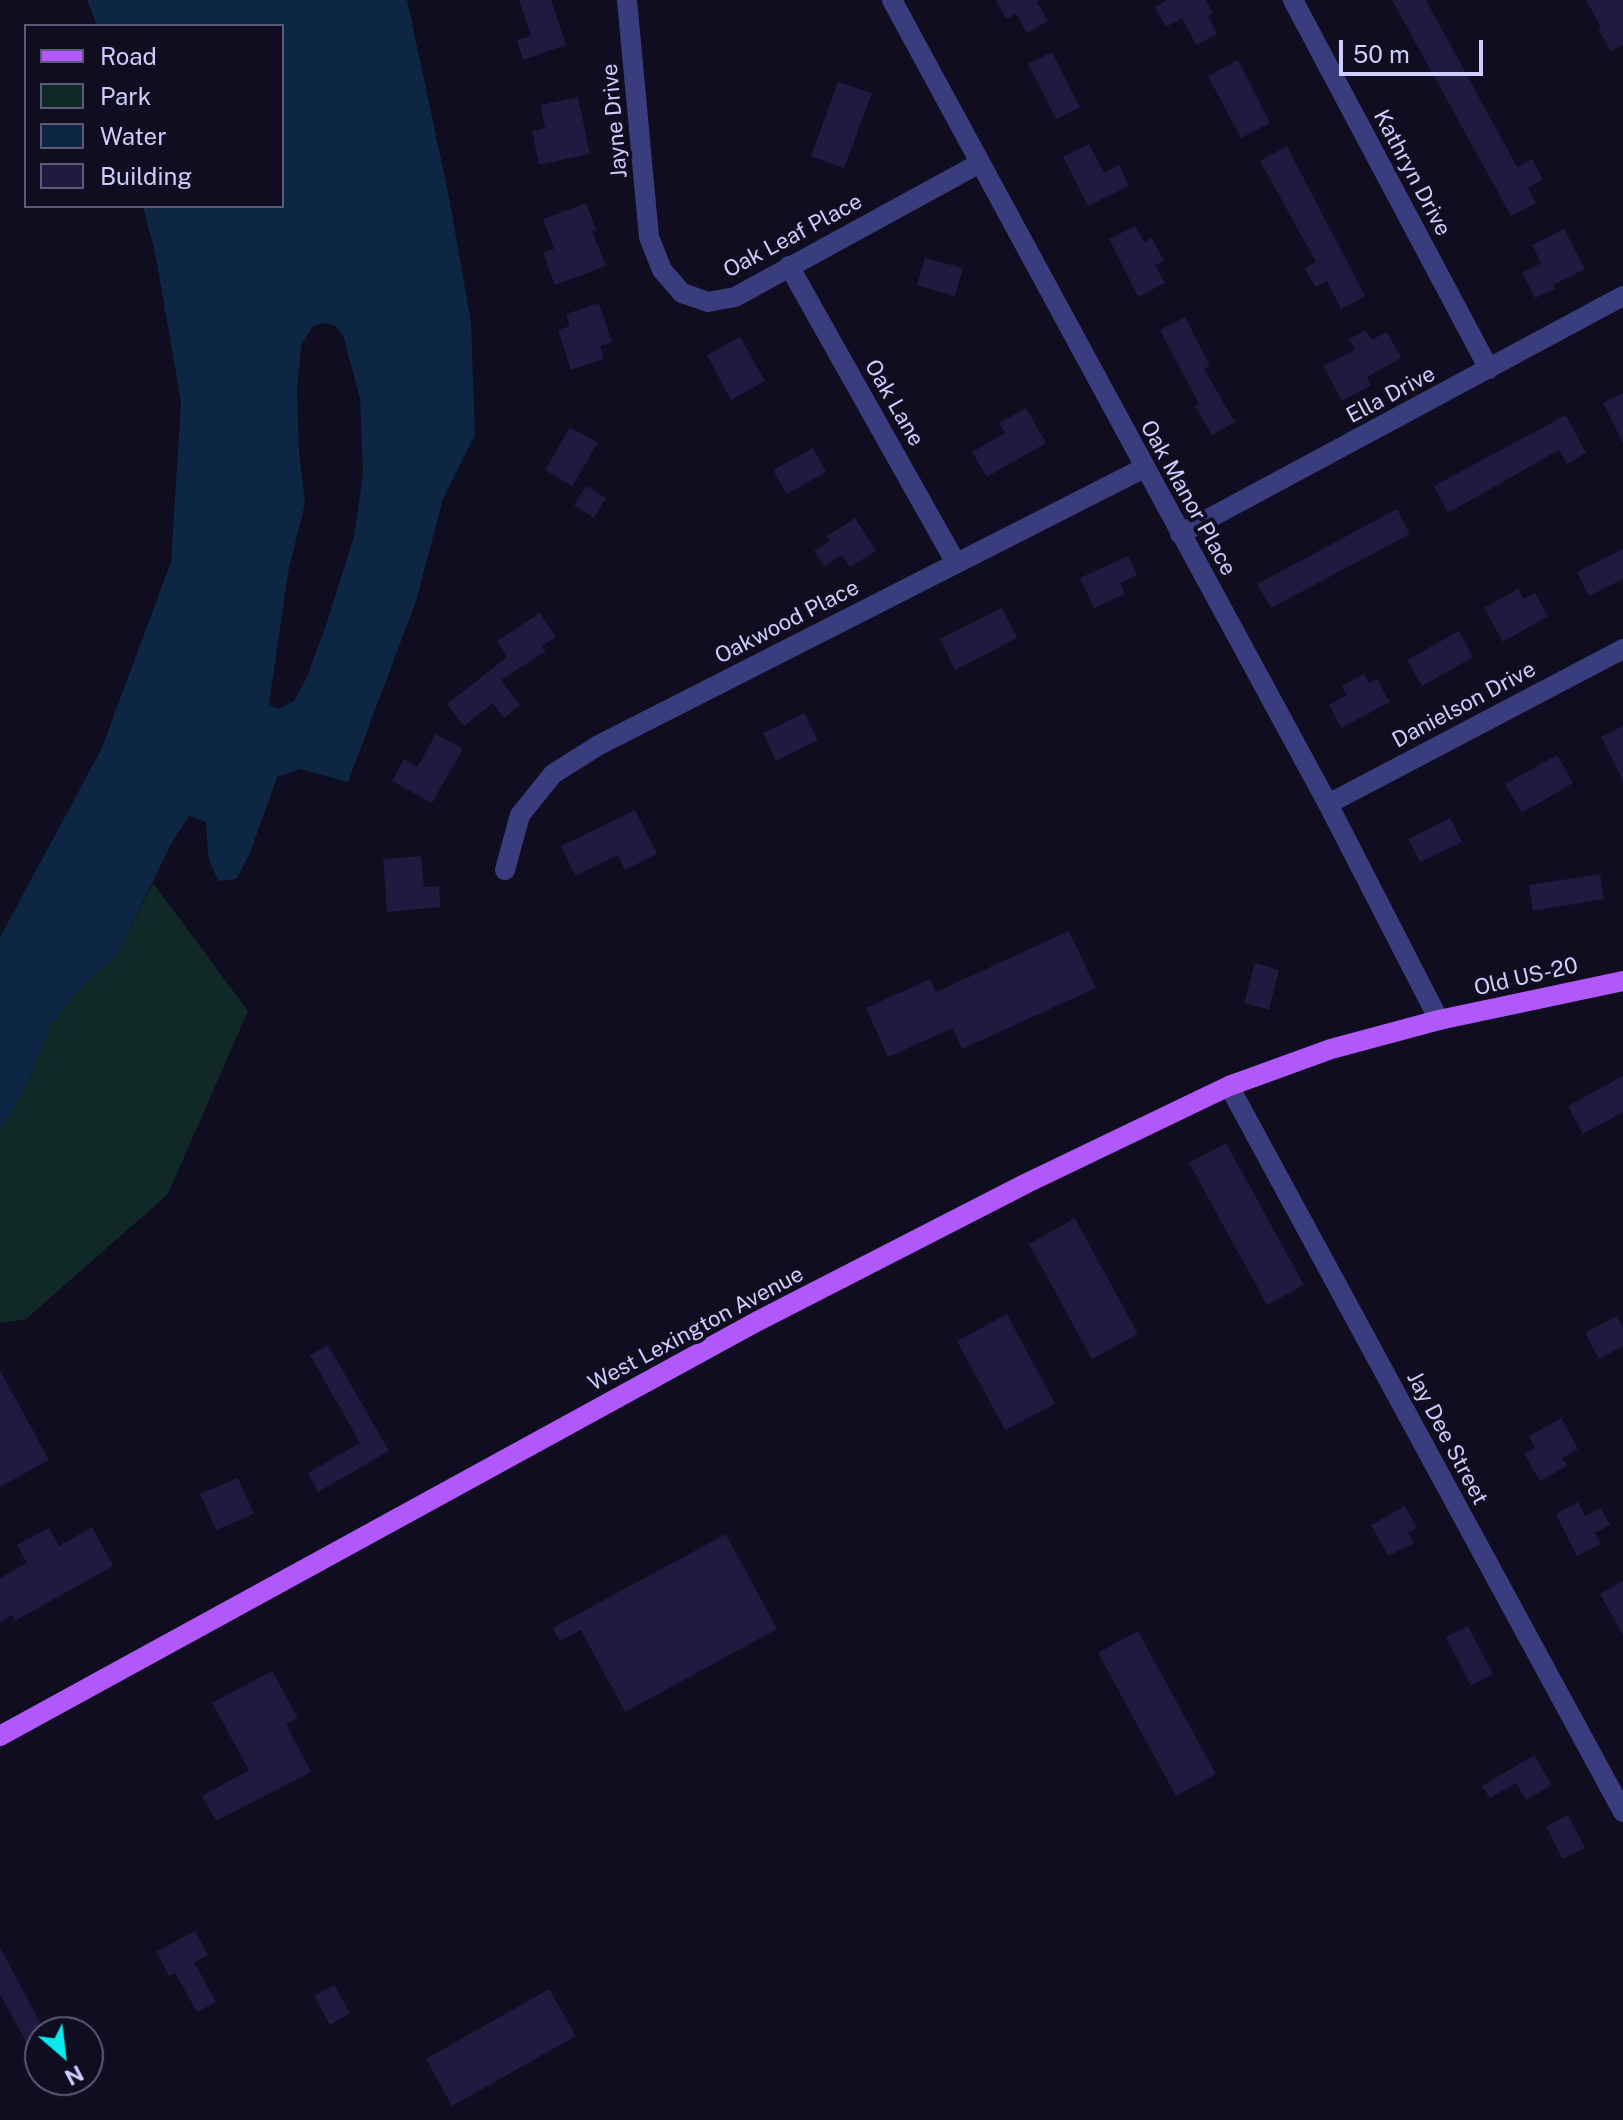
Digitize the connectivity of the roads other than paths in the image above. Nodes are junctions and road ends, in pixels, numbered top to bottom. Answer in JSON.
{"nodes":[{"id":1,"x":627,"y":0,"type":"edge"},
{"id":2,"x":892,"y":0,"type":"edge"},
{"id":3,"x":1293,"y":0,"type":"edge"},
{"id":4,"x":980,"y":163,"type":"junction"},
{"id":5,"x":649,"y":237,"type":"joint"},
{"id":6,"x":789,"y":266,"type":"junction"},
{"id":7,"x":1623,"y":296,"type":"edge"},
{"id":8,"x":1489,"y":369,"type":"junction"},
{"id":9,"x":1144,"y":468,"type":"junction"},
{"id":10,"x":1180,"y":534,"type":"junction"},
{"id":11,"x":956,"y":563,"type":"junction"},
{"id":12,"x":1623,"y":649,"type":"edge"},
{"id":13,"x":1328,"y":804,"type":"junction"},
{"id":14,"x":505,"y":870,"type":"dead end"},
{"id":15,"x":1623,"y":981,"type":"edge"},
{"id":16,"x":1439,"y":1020,"type":"junction"},
{"id":17,"x":1229,"y":1086,"type":"junction"},
{"id":18,"x":0,"y":1736,"type":"edge"},
{"id":19,"x":1623,"y":1812,"type":"edge"}],
"edges":[{"from":1,"to":5,"type":"street","name":"Jayne Drive"},
{"from":2,"to":4,"type":"street","name":"Oak Manor Place"},
{"from":3,"to":8,"type":"street","name":"Kathryn Drive"},
{"from":4,"to":6,"type":"street","name":"Oak Leaf Place"},
{"from":4,"to":9,"type":"street","name":"Oak Manor Place"},
{"from":5,"to":6,"type":"street","name":"Oak Leaf Place"},
{"from":6,"to":11,"type":"street","name":"Oak Lane"},
{"from":7,"to":8,"type":"street","name":"Ella Drive"},
{"from":8,"to":10,"type":"street","name":"Ella Drive"},
{"from":9,"to":10,"type":"street","name":"Oak Manor Place"},
{"from":9,"to":11,"type":"street","name":"Oakwood Place"},
{"from":10,"to":13,"type":"street","name":"Oak Manor Place"},
{"from":11,"to":14,"type":"street","name":"Oakwood Place"},
{"from":12,"to":13,"type":"street","name":"Danielson Drive"},
{"from":13,"to":16,"type":"street","name":"Oak Manor Place"},
{"from":15,"to":16,"type":"main road","name":"Old US-20"},
{"from":16,"to":17,"type":"main road","name":"West Lexington Avenue"},
{"from":17,"to":18,"type":"main road","name":"West Lexington Avenue"},
{"from":17,"to":19,"type":"street","name":"Jay Dee Street"}]}
